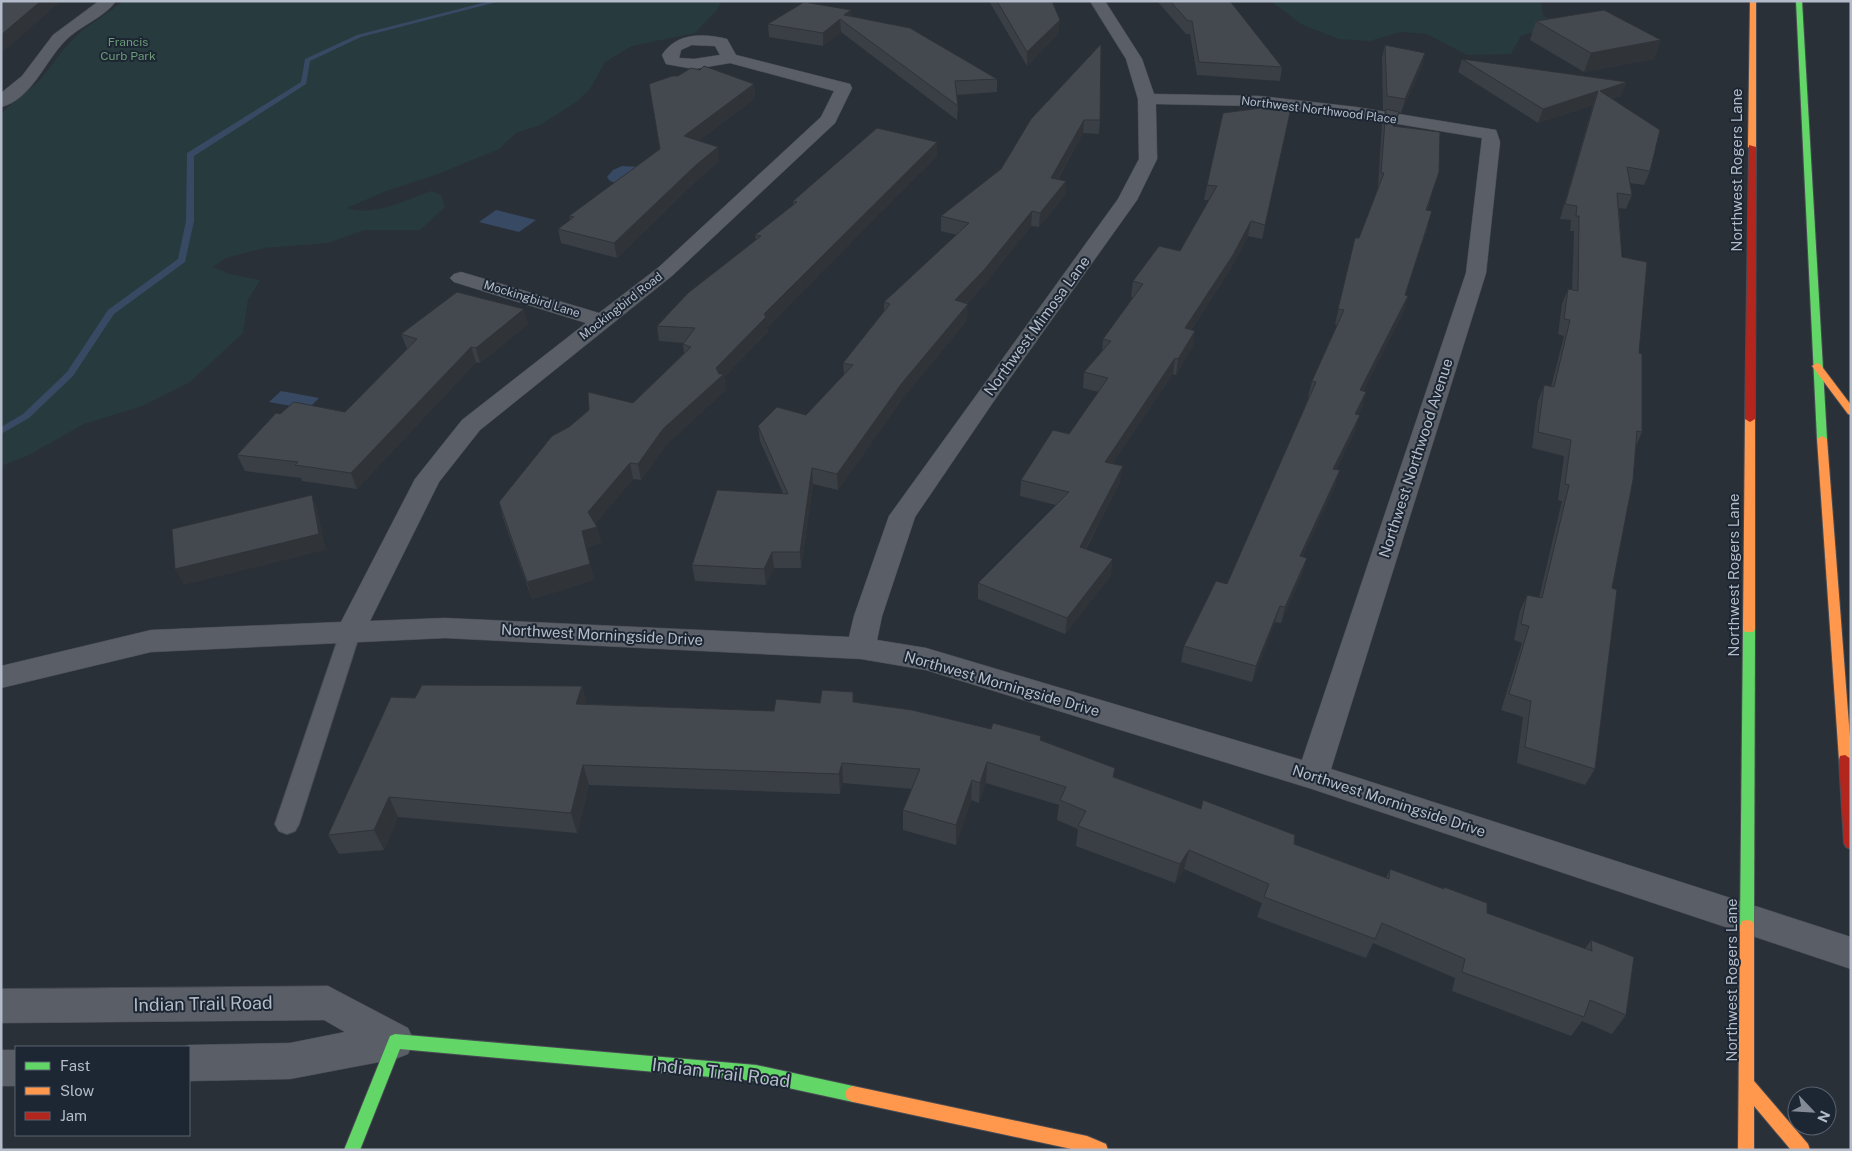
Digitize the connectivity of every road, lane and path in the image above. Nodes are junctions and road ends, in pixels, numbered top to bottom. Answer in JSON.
{"nodes":[{"id":1,"x":109,"y":1,"type":"edge"},
{"id":2,"x":1097,"y":1,"type":"edge"},
{"id":3,"x":1753,"y":1,"type":"edge"},
{"id":4,"x":1798,"y":1,"type":"edge"},
{"id":5,"x":730,"y":58,"type":"dead end"},
{"id":6,"x":1147,"y":99,"type":"junction"},
{"id":7,"x":1,"y":102,"type":"edge"},
{"id":8,"x":1490,"y":134,"type":"joint"},
{"id":9,"x":461,"y":278,"type":"dead end"},
{"id":10,"x":603,"y":321,"type":"junction"},
{"id":11,"x":1817,"y":366,"type":"junction"},
{"id":12,"x":1851,"y":412,"type":"edge"},
{"id":13,"x":350,"y":633,"type":"junction"},
{"id":14,"x":861,"y":648,"type":"junction"},
{"id":15,"x":1,"y":677,"type":"edge"},
{"id":16,"x":1313,"y":776,"type":"junction"},
{"id":17,"x":287,"y":824,"type":"dead end"},
{"id":18,"x":1851,"y":843,"type":"edge"},
{"id":19,"x":1747,"y":918,"type":"junction"},
{"id":20,"x":1851,"y":953,"type":"edge"},
{"id":21,"x":1,"y":1006,"type":"edge"},
{"id":22,"x":395,"y":1041,"type":"junction"},
{"id":23,"x":190,"y":1064,"type":"edge"},
{"id":24,"x":1,"y":1068,"type":"edge"},
{"id":25,"x":15,"y":1068,"type":"edge"},
{"id":26,"x":1747,"y":1085,"type":"junction"},
{"id":27,"x":352,"y":1150,"type":"edge"},
{"id":28,"x":1100,"y":1150,"type":"edge"},
{"id":29,"x":1746,"y":1150,"type":"edge"},
{"id":30,"x":1802,"y":1150,"type":"edge"}],
"edges":[{"from":1,"to":7,"type":"street"},
{"from":2,"to":6,"type":"street","name":"Northwest Mimosa Lane"},
{"from":3,"to":19,"type":"main road","name":"Northwest Rogers Lane"},
{"from":4,"to":11,"type":"main road"},
{"from":5,"to":10,"type":"street","name":"Mockingbird Road"},
{"from":6,"to":8,"type":"street","name":"Northwest Northwood Place"},
{"from":6,"to":14,"type":"street","name":"Northwest Mimosa Lane"},
{"from":8,"to":16,"type":"street","name":"Northwest Northwood Avenue"},
{"from":9,"to":10,"type":"street","name":"Mockingbird Lane"},
{"from":10,"to":13,"type":"street","name":"Mockingbird Road"},
{"from":11,"to":12,"type":"main road"},
{"from":11,"to":18,"type":"main road"},
{"from":13,"to":14,"type":"street","name":"Northwest Morningside Drive"},
{"from":13,"to":15,"type":"street","name":"Northwest Morningside Drive"},
{"from":13,"to":17,"type":"lane"},
{"from":14,"to":16,"type":"street","name":"Northwest Morningside Drive"},
{"from":16,"to":19,"type":"street","name":"Northwest Morningside Drive"},
{"from":19,"to":20,"type":"street","name":"Northwest Morningside Drive"},
{"from":19,"to":26,"type":"main road","name":"Northwest Rogers Lane"},
{"from":21,"to":22,"type":"street","name":"Indian Trail Road"},
{"from":22,"to":23,"type":"street","name":"Indian Trail Road"},
{"from":22,"to":27,"type":"main road"},
{"from":22,"to":28,"type":"main road","name":"Indian Trail Road"},
{"from":24,"to":25,"type":"street"},
{"from":26,"to":29,"type":"main road","name":"Northwest Rogers Lane"},
{"from":26,"to":30,"type":"main road"}]}
